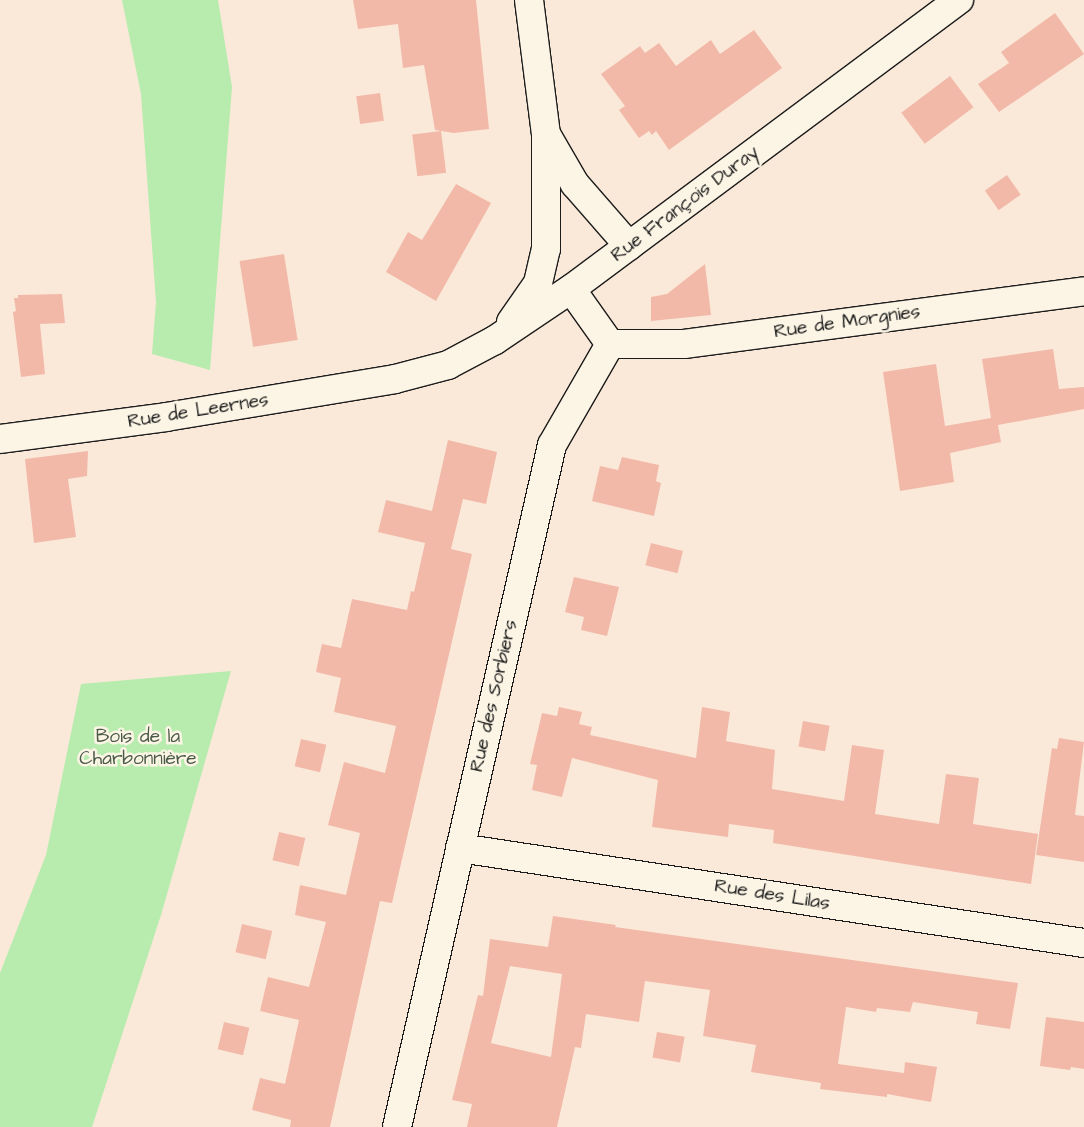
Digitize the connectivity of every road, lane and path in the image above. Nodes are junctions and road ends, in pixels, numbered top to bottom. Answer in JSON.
{"nodes":[{"id":1,"x":529,"y":0,"type":"edge"},
{"id":2,"x":959,"y":0,"type":"edge"},
{"id":3,"x":546,"y":134,"type":"junction"},
{"id":4,"x":629,"y":246,"type":"junction"},
{"id":5,"x":570,"y":289,"type":"junction"},
{"id":6,"x":1084,"y":291,"type":"edge"},
{"id":7,"x":495,"y":340,"type":"junction"},
{"id":8,"x":610,"y":344,"type":"junction"},
{"id":9,"x":395,"y":380,"type":"joint"},
{"id":10,"x":0,"y":438,"type":"edge"},
{"id":11,"x":460,"y":848,"type":"junction"},
{"id":12,"x":1084,"y":943,"type":"edge"},
{"id":13,"x":398,"y":1127,"type":"edge"}],
"edges":[{"from":1,"to":3,"type":"street"},
{"from":2,"to":4,"type":"street","name":"Rue François Duray"},
{"from":3,"to":4,"type":"street"},
{"from":3,"to":7,"type":"street"},
{"from":4,"to":5,"type":"street","name":"Rue François Duray"},
{"from":5,"to":7,"type":"street","name":"Rue François Duray"},
{"from":5,"to":8,"type":"street"},
{"from":6,"to":8,"type":"street","name":"Rue de Morgnies"},
{"from":7,"to":9,"type":"street","name":"Rue François Duray"},
{"from":8,"to":11,"type":"street","name":"Rue des Sorbiers"},
{"from":9,"to":10,"type":"street","name":"Rue de Leernes"},
{"from":11,"to":12,"type":"street","name":"Rue des Lilas"},
{"from":11,"to":13,"type":"street","name":"Rue des Sorbiers"}]}
